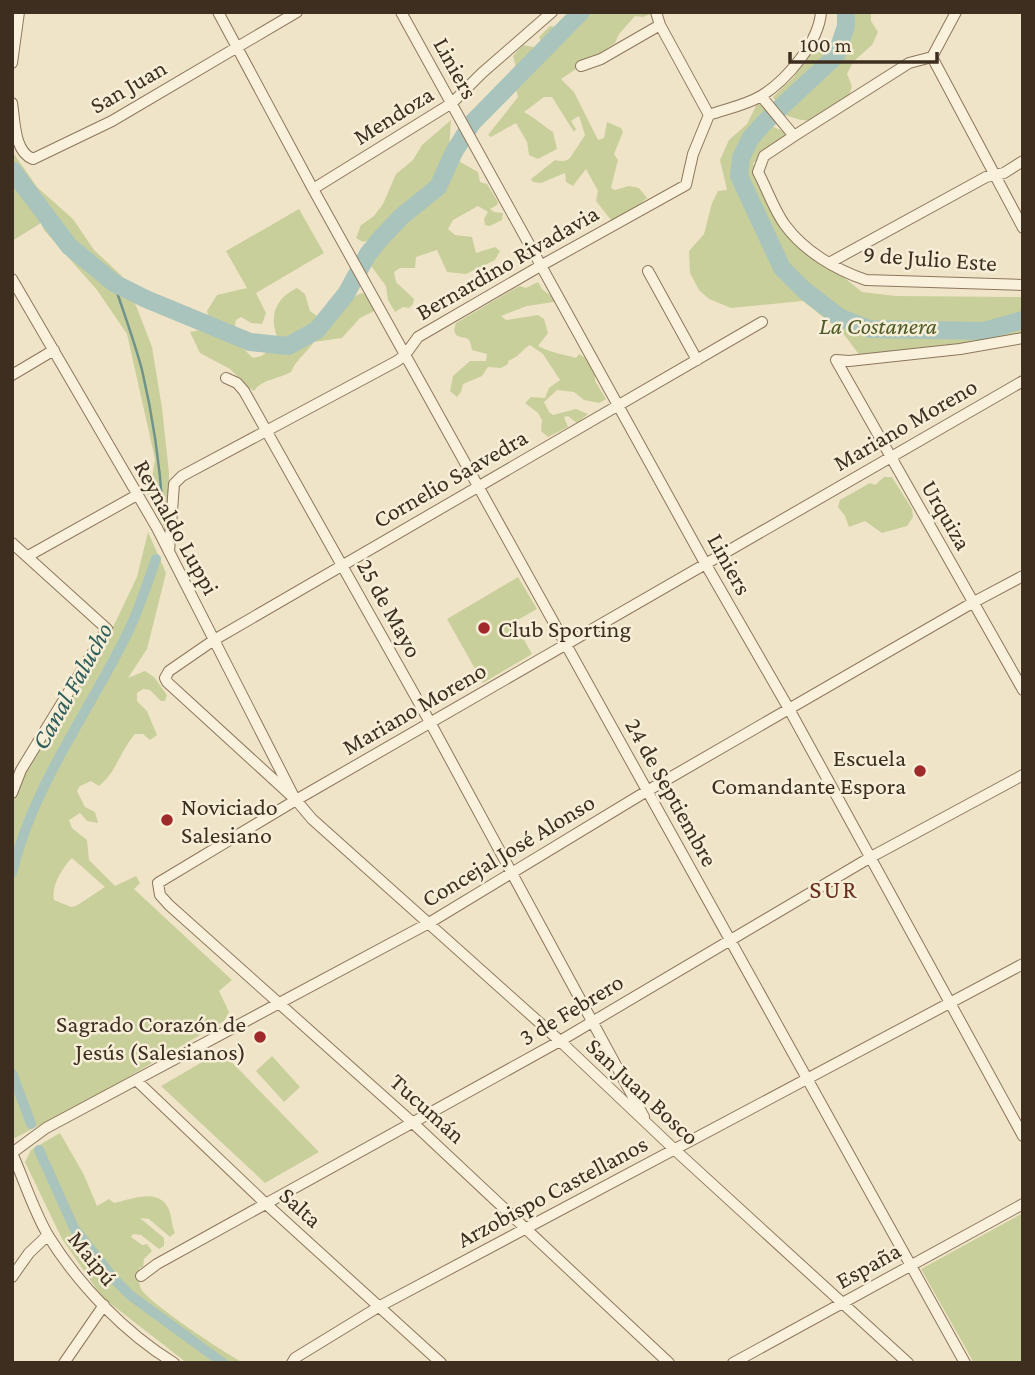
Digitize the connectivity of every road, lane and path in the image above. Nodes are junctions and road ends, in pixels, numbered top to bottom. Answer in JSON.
{"nodes":[{"id":1,"x":19,"y":12,"type":"edge"},
{"id":2,"x":218,"y":12,"type":"edge"},
{"id":3,"x":297,"y":12,"type":"edge"},
{"id":4,"x":401,"y":12,"type":"edge"},
{"id":5,"x":552,"y":12,"type":"edge"},
{"id":6,"x":656,"y":12,"type":"edge"},
{"id":7,"x":821,"y":12,"type":"edge"},
{"id":8,"x":956,"y":12,"type":"edge"},
{"id":9,"x":660,"y":26,"type":"junction"},
{"id":10,"x":238,"y":46,"type":"junction"},
{"id":11,"x":932,"y":57,"type":"junction"},
{"id":12,"x":12,"y":63,"type":"edge"},
{"id":13,"x":581,"y":66,"type":"dead end"},
{"id":14,"x":761,"y":96,"type":"junction"},
{"id":15,"x":12,"y":103,"type":"edge"},
{"id":16,"x":452,"y":103,"type":"junction"},
{"id":17,"x":709,"y":115,"type":"junction"},
{"id":18,"x":794,"y":136,"type":"junction"},
{"id":19,"x":1023,"y":161,"type":"edge"},
{"id":20,"x":996,"y":175,"type":"junction"},
{"id":21,"x":313,"y":189,"type":"junction"},
{"id":22,"x":1023,"y":228,"type":"edge"},
{"id":23,"x":829,"y":263,"type":"junction"},
{"id":24,"x":542,"y":265,"type":"junction"},
{"id":25,"x":648,"y":271,"type":"dead end"},
{"id":26,"x":12,"y":279,"type":"edge"},
{"id":27,"x":1023,"y":285,"type":"edge"},
{"id":28,"x":762,"y":322,"type":"dead end"},
{"id":29,"x":1023,"y":338,"type":"edge"},
{"id":30,"x":54,"y":350,"type":"junction"},
{"id":31,"x":405,"y":355,"type":"junction"},
{"id":32,"x":697,"y":360,"type":"junction"},
{"id":33,"x":12,"y":374,"type":"edge"},
{"id":34,"x":226,"y":378,"type":"dead end"},
{"id":35,"x":1023,"y":381,"type":"edge"},
{"id":36,"x":620,"y":405,"type":"junction"},
{"id":37,"x":266,"y":429,"type":"junction"},
{"id":38,"x":889,"y":457,"type":"junction"},
{"id":39,"x":478,"y":487,"type":"junction"},
{"id":40,"x":137,"y":495,"type":"junction"},
{"id":41,"x":12,"y":543,"type":"edge"},
{"id":42,"x":169,"y":552,"type":"junction"},
{"id":43,"x":28,"y":556,"type":"junction"},
{"id":44,"x":705,"y":563,"type":"junction"},
{"id":45,"x":343,"y":565,"type":"junction"},
{"id":46,"x":1023,"y":576,"type":"edge"},
{"id":47,"x":974,"y":602,"type":"junction"},
{"id":48,"x":214,"y":640,"type":"junction"},
{"id":49,"x":566,"y":643,"type":"junction"},
{"id":50,"x":165,"y":678,"type":"joint"},
{"id":51,"x":1023,"y":690,"type":"edge"},
{"id":52,"x":789,"y":709,"type":"junction"},
{"id":53,"x":431,"y":724,"type":"junction"},
{"id":54,"x":17,"y":767,"type":"edge"},
{"id":55,"x":1023,"y":775,"type":"edge"},
{"id":56,"x":647,"y":791,"type":"junction"},
{"id":57,"x":12,"y":793,"type":"edge"},
{"id":58,"x":296,"y":800,"type":"junction"},
{"id":59,"x":871,"y":857,"type":"junction"},
{"id":60,"x":510,"y":874,"type":"junction"},
{"id":61,"x":157,"y":887,"type":"joint"},
{"id":62,"x":429,"y":923,"type":"junction"},
{"id":63,"x":729,"y":939,"type":"junction"},
{"id":64,"x":1023,"y":964,"type":"edge"},
{"id":65,"x":949,"y":1003,"type":"junction"},
{"id":66,"x":280,"y":1004,"type":"junction"},
{"id":67,"x":592,"y":1021,"type":"junction"},
{"id":68,"x":560,"y":1041,"type":"junction"},
{"id":69,"x":136,"y":1080,"type":"junction"},
{"id":70,"x":807,"y":1081,"type":"junction"},
{"id":71,"x":413,"y":1123,"type":"junction"},
{"id":72,"x":648,"y":1126,"type":"junction"},
{"id":73,"x":1023,"y":1136,"type":"edge"},
{"id":74,"x":675,"y":1150,"type":"junction"},
{"id":75,"x":12,"y":1153,"type":"edge"},
{"id":76,"x":265,"y":1203,"type":"junction"},
{"id":77,"x":1023,"y":1204,"type":"edge"},
{"id":78,"x":526,"y":1227,"type":"junction"},
{"id":79,"x":48,"y":1236,"type":"junction"},
{"id":80,"x":909,"y":1266,"type":"junction"},
{"id":81,"x":141,"y":1276,"type":"dead end"},
{"id":82,"x":12,"y":1277,"type":"edge"},
{"id":83,"x":843,"y":1303,"type":"junction"},
{"id":84,"x":104,"y":1305,"type":"junction"},
{"id":85,"x":380,"y":1306,"type":"junction"},
{"id":86,"x":740,"y":1361,"type":"edge"},
{"id":87,"x":171,"y":1362,"type":"edge"},
{"id":88,"x":64,"y":1363,"type":"edge"},
{"id":89,"x":292,"y":1363,"type":"edge"},
{"id":90,"x":441,"y":1363,"type":"edge"},
{"id":91,"x":669,"y":1363,"type":"edge"},
{"id":92,"x":908,"y":1363,"type":"edge"},
{"id":93,"x":965,"y":1363,"type":"edge"}],
"edges":[{"from":1,"to":12,"type":"street"},
{"from":2,"to":10,"type":"street","name":"24 de Septiembre"},
{"from":3,"to":10,"type":"street","name":"San Juan"},
{"from":4,"to":16,"type":"street","name":"Liniers"},
{"from":5,"to":16,"type":"street","name":"Mendoza"},
{"from":6,"to":9,"type":"street"},
{"from":7,"to":14,"type":"street"},
{"from":8,"to":11,"type":"street"},
{"from":9,"to":13,"type":"street"},
{"from":9,"to":17,"type":"street"},
{"from":10,"to":15,"type":"street","name":"San Juan"},
{"from":10,"to":21,"type":"street","name":"24 de Septiembre"},
{"from":11,"to":18,"type":"street"},
{"from":11,"to":20,"type":"street"},
{"from":14,"to":17,"type":"street"},
{"from":14,"to":18,"type":"street"},
{"from":16,"to":21,"type":"street","name":"Mendoza"},
{"from":16,"to":24,"type":"street","name":"Liniers"},
{"from":17,"to":24,"type":"street","name":"Bernardino Rivadavia"},
{"from":18,"to":23,"type":"street","name":"9 de Julio Este"},
{"from":19,"to":20,"type":"street"},
{"from":20,"to":22,"type":"street"},
{"from":20,"to":23,"type":"street"},
{"from":21,"to":31,"type":"street","name":"24 de Septiembre"},
{"from":23,"to":27,"type":"street","name":"9 de Julio Este"},
{"from":24,"to":31,"type":"street","name":"Bernardino Rivadavia"},
{"from":24,"to":36,"type":"street","name":"Liniers"},
{"from":25,"to":32,"type":"street"},
{"from":26,"to":30,"type":"street","name":"Reynaldo Luppi"},
{"from":28,"to":32,"type":"street","name":"Cornelio Saavedra"},
{"from":29,"to":38,"type":"street","name":"Urquiza"},
{"from":30,"to":33,"type":"street"},
{"from":30,"to":40,"type":"street","name":"Reynaldo Luppi"},
{"from":31,"to":37,"type":"street","name":"Bernardino Rivadavia"},
{"from":31,"to":39,"type":"street","name":"24 de Septiembre"},
{"from":32,"to":36,"type":"street","name":"Cornelio Saavedra"},
{"from":34,"to":37,"type":"street","name":"25 de Mayo"},
{"from":35,"to":38,"type":"street","name":"Mariano Moreno"},
{"from":36,"to":39,"type":"street","name":"Cornelio Saavedra"},
{"from":36,"to":44,"type":"street","name":"Liniers"},
{"from":37,"to":42,"type":"street","name":"Bernardino Rivadavia"},
{"from":37,"to":45,"type":"street","name":"25 de Mayo"},
{"from":38,"to":44,"type":"street","name":"Mariano Moreno"},
{"from":38,"to":47,"type":"street","name":"Urquiza"},
{"from":39,"to":45,"type":"street","name":"Cornelio Saavedra"},
{"from":39,"to":49,"type":"street","name":"24 de Septiembre"},
{"from":40,"to":42,"type":"street","name":"Reynaldo Luppi"},
{"from":40,"to":43,"type":"street"},
{"from":41,"to":43,"type":"street"},
{"from":42,"to":48,"type":"street","name":"Reynaldo Luppi"},
{"from":43,"to":54,"type":"street"},
{"from":44,"to":49,"type":"street","name":"Mariano Moreno"},
{"from":44,"to":52,"type":"street","name":"Liniers"},
{"from":45,"to":48,"type":"street","name":"Cornelio Saavedra"},
{"from":45,"to":53,"type":"street","name":"25 de Mayo"},
{"from":46,"to":47,"type":"street","name":"Concejal José Alonso"},
{"from":47,"to":51,"type":"street","name":"Urquiza"},
{"from":47,"to":52,"type":"street","name":"Concejal José Alonso"},
{"from":48,"to":50,"type":"street","name":"Cornelio Saavedra"},
{"from":48,"to":58,"type":"street","name":"Reynaldo Luppi"},
{"from":49,"to":53,"type":"street","name":"Mariano Moreno"},
{"from":49,"to":56,"type":"street","name":"24 de Septiembre"},
{"from":50,"to":58,"type":"street","name":"San Juan Bosco"},
{"from":52,"to":56,"type":"street","name":"Concejal José Alonso"},
{"from":52,"to":59,"type":"street","name":"Liniers"},
{"from":53,"to":58,"type":"street","name":"Mariano Moreno"},
{"from":53,"to":60,"type":"street","name":"25 de Mayo"},
{"from":54,"to":57,"type":"street"},
{"from":55,"to":59,"type":"street","name":"3 de Febrero"},
{"from":56,"to":60,"type":"street","name":"Concejal José Alonso"},
{"from":56,"to":63,"type":"street","name":"24 de Septiembre"},
{"from":58,"to":61,"type":"street","name":"Mariano Moreno"},
{"from":58,"to":62,"type":"street","name":"San Juan Bosco"},
{"from":59,"to":63,"type":"street","name":"3 de Febrero"},
{"from":59,"to":65,"type":"street","name":"Liniers"},
{"from":60,"to":62,"type":"street","name":"Concejal José Alonso"},
{"from":60,"to":67,"type":"street","name":"25 de Mayo"},
{"from":61,"to":66,"type":"street","name":"Tucumán"},
{"from":62,"to":66,"type":"street","name":"Concejal José Alonso"},
{"from":62,"to":68,"type":"street","name":"San Juan Bosco"},
{"from":63,"to":67,"type":"street","name":"3 de Febrero"},
{"from":63,"to":70,"type":"street","name":"24 de Septiembre"},
{"from":64,"to":65,"type":"street","name":"Arzobispo Castellanos"},
{"from":65,"to":70,"type":"street","name":"Arzobispo Castellanos"},
{"from":65,"to":73,"type":"street","name":"Liniers"},
{"from":66,"to":69,"type":"street","name":"Concejal José Alonso"},
{"from":66,"to":71,"type":"street","name":"Tucumán"},
{"from":67,"to":68,"type":"street","name":"3 de Febrero"},
{"from":67,"to":72,"type":"street","name":"25 de Mayo"},
{"from":68,"to":71,"type":"street","name":"3 de Febrero"},
{"from":68,"to":72,"type":"street","name":"San Juan Bosco"},
{"from":69,"to":75,"type":"street","name":"Concejal José Alonso"},
{"from":69,"to":76,"type":"street","name":"Salta"},
{"from":70,"to":74,"type":"street","name":"Arzobispo Castellanos"},
{"from":70,"to":80,"type":"street","name":"24 de Septiembre"},
{"from":71,"to":76,"type":"street","name":"3 de Febrero"},
{"from":71,"to":78,"type":"street","name":"Tucumán"},
{"from":72,"to":74,"type":"street","name":"San Juan Bosco"},
{"from":74,"to":78,"type":"street","name":"Arzobispo Castellanos"},
{"from":74,"to":83,"type":"street","name":"San Juan Bosco"},
{"from":75,"to":79,"type":"street","name":"Maipú"},
{"from":76,"to":81,"type":"street","name":"3 de Febrero"},
{"from":76,"to":85,"type":"street","name":"Salta"},
{"from":77,"to":80,"type":"street","name":"España"},
{"from":78,"to":85,"type":"street","name":"Arzobispo Castellanos"},
{"from":78,"to":91,"type":"street","name":"Tucumán"},
{"from":79,"to":82,"type":"street"},
{"from":79,"to":84,"type":"street","name":"Maipú"},
{"from":80,"to":83,"type":"street","name":"España"},
{"from":80,"to":93,"type":"street","name":"24 de Septiembre"},
{"from":83,"to":86,"type":"street","name":"España"},
{"from":83,"to":92,"type":"street","name":"San Juan Bosco"},
{"from":84,"to":87,"type":"street","name":"Maipú"},
{"from":84,"to":88,"type":"street"},
{"from":85,"to":89,"type":"street","name":"Arzobispo Castellanos"},
{"from":85,"to":90,"type":"street","name":"Salta"}]}
